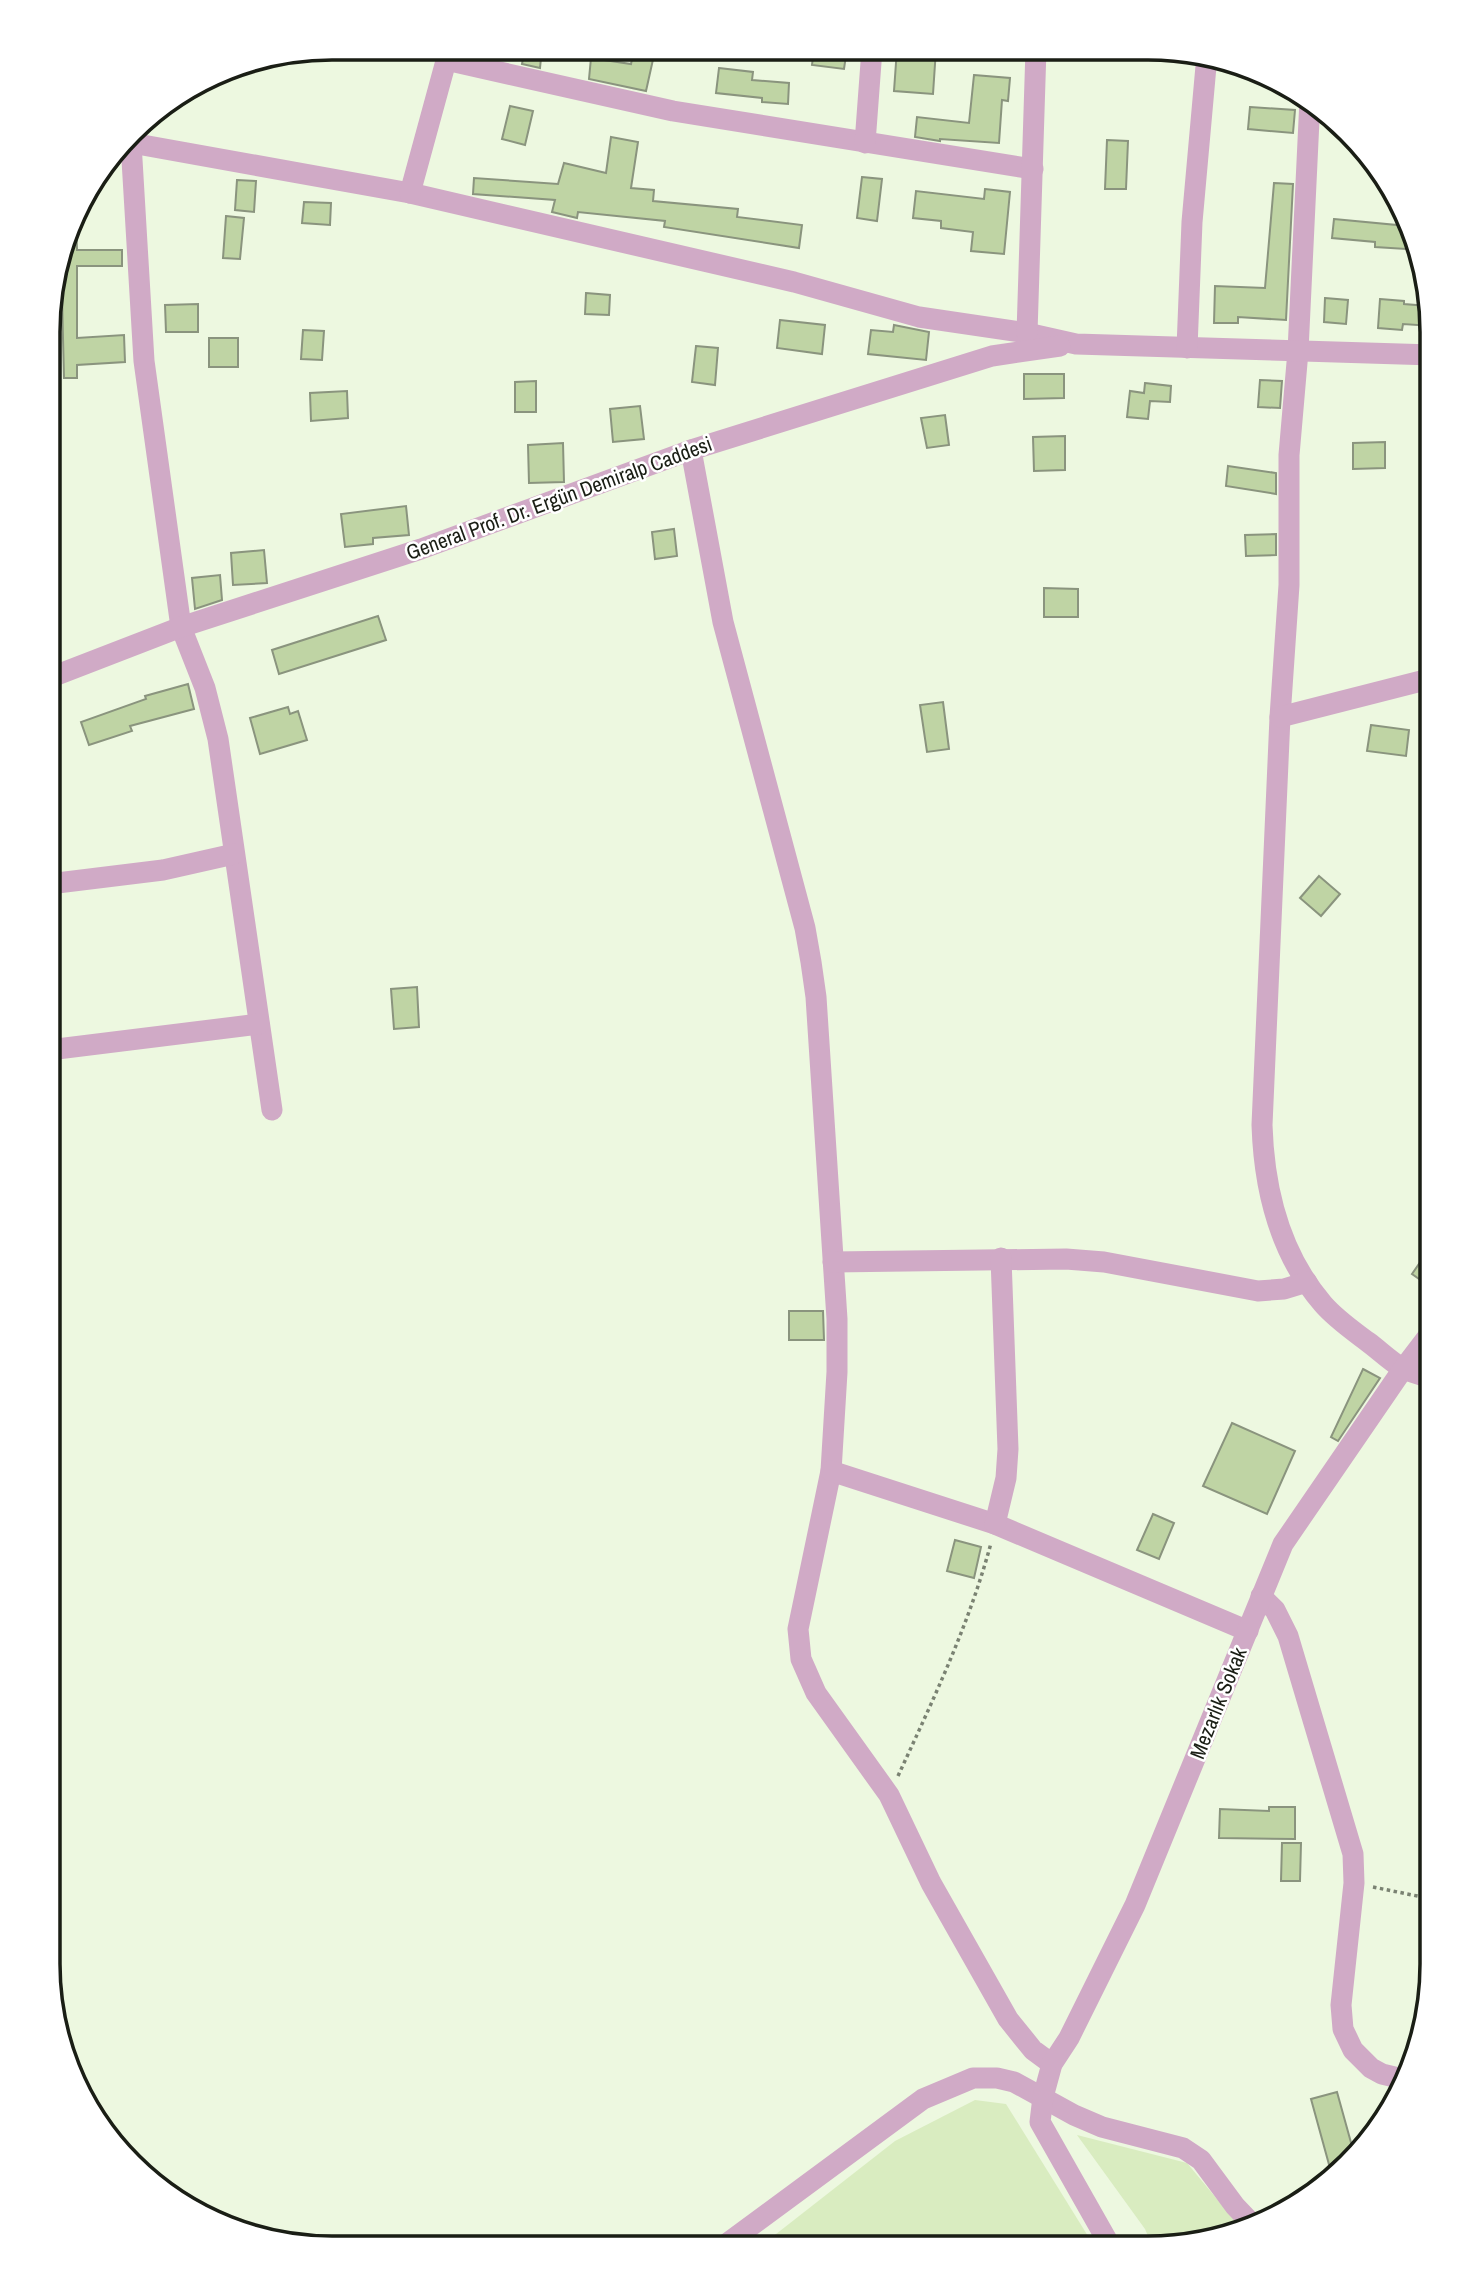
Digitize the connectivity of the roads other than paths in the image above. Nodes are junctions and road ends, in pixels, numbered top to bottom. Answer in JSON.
{"nodes":[{"id":1,"x":446,"y":60,"type":"edge"},
{"id":2,"x":472,"y":60,"type":"edge"},
{"id":3,"x":871,"y":60,"type":"edge"},
{"id":4,"x":1036,"y":60,"type":"edge"},
{"id":5,"x":1206,"y":66,"type":"edge"},
{"id":6,"x":1309,"y":112,"type":"edge"},
{"id":7,"x":865,"y":143,"type":"junction"},
{"id":8,"x":134,"y":144,"type":"edge"},
{"id":9,"x":129,"y":150,"type":"edge"},
{"id":10,"x":1033,"y":169,"type":"junction"},
{"id":11,"x":410,"y":193,"type":"junction"},
{"id":12,"x":1027,"y":333,"type":"junction"},
{"id":13,"x":1076,"y":344,"type":"junction"},
{"id":14,"x":1187,"y":348,"type":"junction"},
{"id":15,"x":1297,"y":351,"type":"junction"},
{"id":16,"x":1420,"y":357,"type":"edge"},
{"id":17,"x":691,"y":450,"type":"junction"},
{"id":18,"x":181,"y":627,"type":"junction"},
{"id":19,"x":60,"y":674,"type":"edge"},
{"id":20,"x":1420,"y":681,"type":"edge"},
{"id":21,"x":1280,"y":717,"type":"junction"},
{"id":22,"x":234,"y":854,"type":"junction"},
{"id":23,"x":60,"y":883,"type":"edge"},
{"id":24,"x":260,"y":1024,"type":"junction"},
{"id":25,"x":60,"y":1049,"type":"edge"},
{"id":26,"x":272,"y":1110,"type":"dead end"},
{"id":27,"x":1001,"y":1258,"type":"junction"},
{"id":28,"x":833,"y":1262,"type":"junction"},
{"id":29,"x":1307,"y":1282,"type":"junction"},
{"id":30,"x":1420,"y":1347,"type":"edge"},
{"id":31,"x":1403,"y":1369,"type":"junction"},
{"id":32,"x":1420,"y":1375,"type":"edge"},
{"id":33,"x":831,"y":1471,"type":"junction"},
{"id":34,"x":995,"y":1524,"type":"junction"},
{"id":35,"x":1261,"y":1597,"type":"junction"},
{"id":36,"x":1248,"y":1631,"type":"junction"},
{"id":37,"x":1052,"y":2064,"type":"junction"},
{"id":38,"x":1396,"y":2077,"type":"edge"},
{"id":39,"x":1043,"y":2097,"type":"junction"},
{"id":40,"x":1246,"y":2218,"type":"edge"},
{"id":41,"x":737,"y":2236,"type":"edge"},
{"id":42,"x":1105,"y":2236,"type":"edge"}],
"edges":[{"from":1,"to":11,"type":"street"},
{"from":2,"to":7,"type":"street"},
{"from":3,"to":7,"type":"street"},
{"from":4,"to":10,"type":"street"},
{"from":5,"to":14,"type":"street"},
{"from":6,"to":15,"type":"street"},
{"from":7,"to":10,"type":"street"},
{"from":8,"to":11,"type":"street"},
{"from":9,"to":18,"type":"street"},
{"from":10,"to":12,"type":"street"},
{"from":11,"to":12,"type":"street"},
{"from":12,"to":13,"type":"street"},
{"from":13,"to":14,"type":"street"},
{"from":13,"to":17,"type":"street","name":"General Prof. Dr. Ergün Demiralp Caddesi"},
{"from":14,"to":15,"type":"street"},
{"from":15,"to":16,"type":"street"},
{"from":15,"to":21,"type":"street"},
{"from":17,"to":18,"type":"street","name":"General Prof. Dr. Ergün Demiralp Caddesi"},
{"from":17,"to":28,"type":"street"},
{"from":18,"to":19,"type":"street","name":"General Prof. Dr. Ergün Demiralp Caddesi"},
{"from":18,"to":22,"type":"street"},
{"from":20,"to":21,"type":"street"},
{"from":21,"to":29,"type":"street"},
{"from":22,"to":23,"type":"street"},
{"from":22,"to":24,"type":"street"},
{"from":24,"to":25,"type":"street"},
{"from":24,"to":26,"type":"street"},
{"from":27,"to":28,"type":"street"},
{"from":27,"to":29,"type":"street"},
{"from":27,"to":34,"type":"street"},
{"from":28,"to":33,"type":"street"},
{"from":29,"to":31,"type":"street"},
{"from":30,"to":31,"type":"street","name":"Mezarlık Sokak"},
{"from":31,"to":32,"type":"street"},
{"from":31,"to":35,"type":"street","name":"Mezarlık Sokak"},
{"from":33,"to":34,"type":"street"},
{"from":33,"to":37,"type":"street"},
{"from":34,"to":36,"type":"street"},
{"from":35,"to":36,"type":"street","name":"Mezarlık Sokak"},
{"from":35,"to":38,"type":"street"},
{"from":36,"to":37,"type":"street","name":"Mezarlık Sokak"},
{"from":37,"to":39,"type":"street","name":"Mezarlık Sokak"},
{"from":39,"to":40,"type":"street"},
{"from":39,"to":41,"type":"street"},
{"from":39,"to":42,"type":"street","name":"Mezarlık Sokak"}]}
